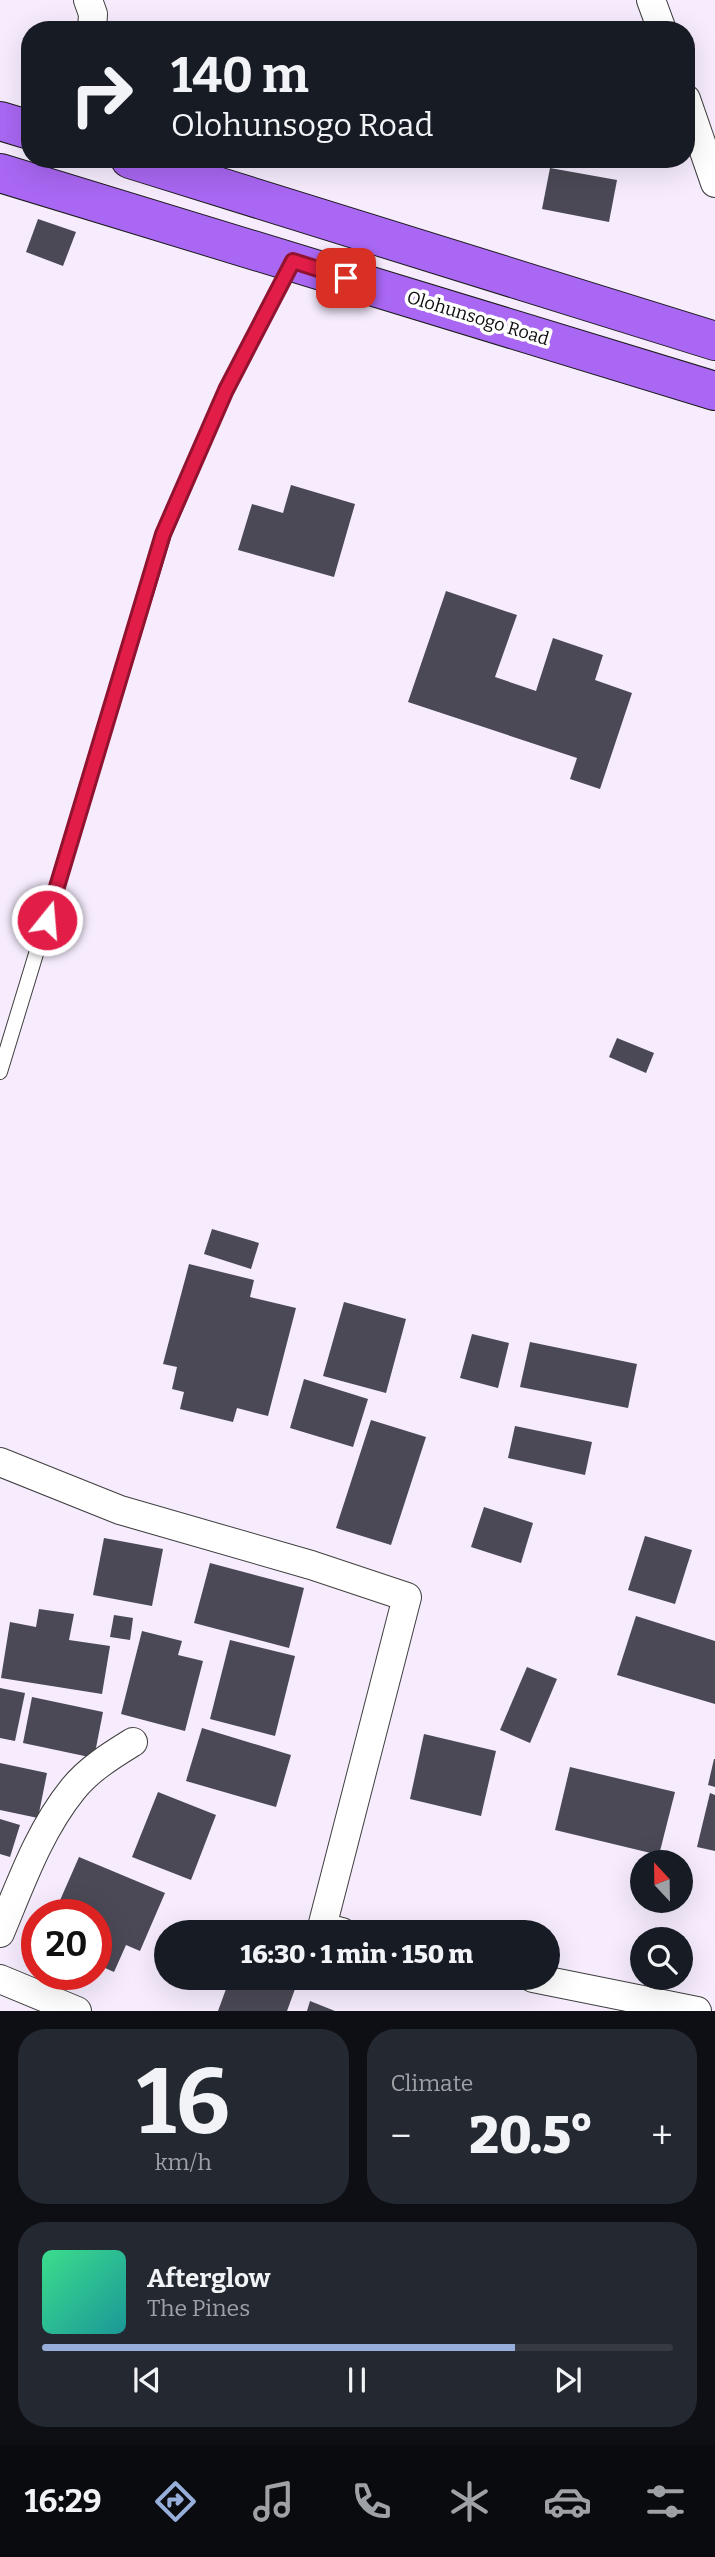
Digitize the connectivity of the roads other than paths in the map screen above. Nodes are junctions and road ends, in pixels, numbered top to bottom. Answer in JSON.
{"nodes":[{"id":1,"x":88,"y":0,"type":"edge"},
{"id":2,"x":651,"y":0,"type":"edge"},
{"id":3,"x":93,"y":21,"type":"edge"},
{"id":4,"x":659,"y":21,"type":"edge"},
{"id":5,"x":0,"y":121,"type":"edge"},
{"id":6,"x":695,"y":125,"type":"edge"},
{"id":7,"x":21,"y":127,"type":"edge"},
{"id":8,"x":159,"y":168,"type":"edge"},
{"id":9,"x":0,"y":173,"type":"edge"},
{"id":10,"x":715,"y":183,"type":"edge"},
{"id":11,"x":293,"y":261,"type":"junction"},
{"id":12,"x":715,"y":341,"type":"edge"},
{"id":13,"x":715,"y":391,"type":"edge"},
{"id":14,"x":0,"y":1072,"type":"edge"},
{"id":15,"x":0,"y":1462,"type":"edge"},
{"id":16,"x":133,"y":1742,"type":"dead end"},
{"id":17,"x":324,"y":1920,"type":"edge"},
{"id":18,"x":0,"y":1933,"type":"edge"},
{"id":19,"x":0,"y":1979,"type":"edge"},
{"id":20,"x":560,"y":1983,"type":"edge"},
{"id":21,"x":77,"y":2011,"type":"edge"},
{"id":22,"x":697,"y":2011,"type":"edge"}],
"edges":[{"from":1,"to":3,"type":"street"},
{"from":2,"to":4,"type":"street"},
{"from":5,"to":7,"type":"main road"},
{"from":6,"to":10,"type":"street"},
{"from":8,"to":12,"type":"main road"},
{"from":9,"to":11,"type":"main road","name":"Olohunsogo Road"},
{"from":11,"to":13,"type":"main road","name":"Olohunsogo Road"},
{"from":11,"to":14,"type":"lane"},
{"from":15,"to":17,"type":"street"},
{"from":16,"to":18,"type":"street"},
{"from":19,"to":21,"type":"street"},
{"from":20,"to":22,"type":"street"}]}
